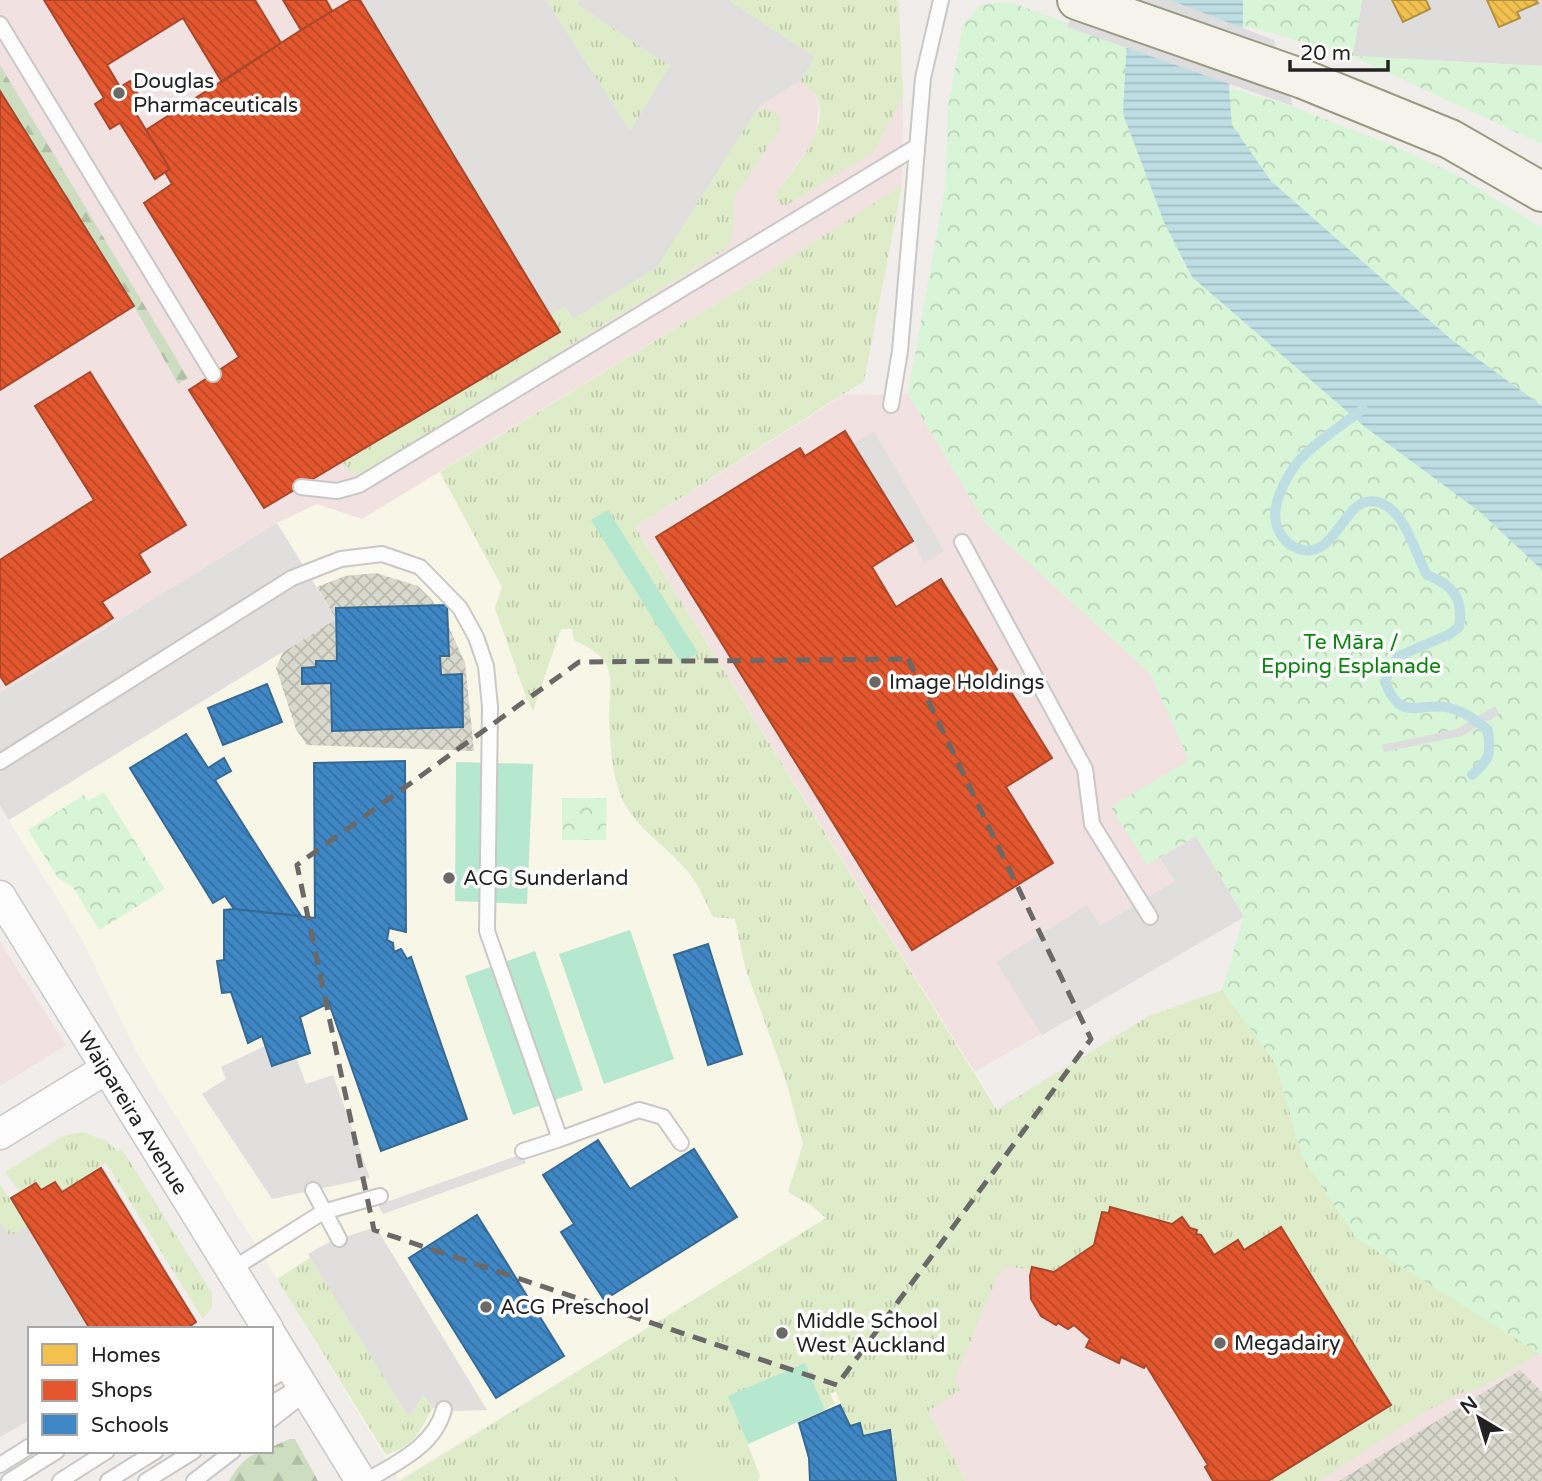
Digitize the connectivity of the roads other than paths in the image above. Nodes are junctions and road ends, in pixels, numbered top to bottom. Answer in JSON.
{"nodes":[{"id":1,"x":941,"y":0,"type":"edge"},
{"id":2,"x":1078,"y":1,"type":"edge"},
{"id":3,"x":0,"y":24,"type":"edge"},
{"id":4,"x":916,"y":146,"type":"junction"},
{"id":5,"x":1542,"y":192,"type":"edge"},
{"id":6,"x":213,"y":374,"type":"dead end"},
{"id":7,"x":891,"y":405,"type":"dead end"},
{"id":8,"x":301,"y":487,"type":"dead end"},
{"id":9,"x":962,"y":542,"type":"dead end"},
{"id":10,"x":0,"y":762,"type":"edge"},
{"id":11,"x":4,"y":913,"type":"edge"},
{"id":12,"x":1150,"y":917,"type":"dead end"},
{"id":13,"x":106,"y":1069,"type":"junction"},
{"id":14,"x":0,"y":1134,"type":"edge"},
{"id":15,"x":560,"y":1139,"type":"junction"},
{"id":16,"x":681,"y":1143,"type":"dead end"},
{"id":17,"x":523,"y":1151,"type":"dead end"},
{"id":18,"x":313,"y":1190,"type":"dead end"},
{"id":19,"x":380,"y":1196,"type":"dead end"},
{"id":20,"x":323,"y":1212,"type":"junction"},
{"id":21,"x":339,"y":1238,"type":"dead end"},
{"id":22,"x":231,"y":1270,"type":"junction"},
{"id":23,"x":263,"y":1327,"type":"edge"},
{"id":24,"x":273,"y":1344,"type":"edge"},
{"id":25,"x":282,"y":1360,"type":"edge"},
{"id":26,"x":273,"y":1396,"type":"edge"},
{"id":27,"x":273,"y":1409,"type":"edge"},
{"id":28,"x":444,"y":1409,"type":"dead end"},
{"id":29,"x":28,"y":1447,"type":"edge"},
{"id":30,"x":54,"y":1453,"type":"edge"},
{"id":31,"x":104,"y":1453,"type":"edge"},
{"id":32,"x":153,"y":1453,"type":"edge"},
{"id":33,"x":191,"y":1453,"type":"edge"},
{"id":34,"x":230,"y":1453,"type":"edge"},
{"id":35,"x":0,"y":1465,"type":"edge"},
{"id":36,"x":9,"y":1481,"type":"edge"},
{"id":37,"x":60,"y":1481,"type":"edge"},
{"id":38,"x":108,"y":1481,"type":"edge"},
{"id":39,"x":146,"y":1481,"type":"edge"},
{"id":40,"x":194,"y":1481,"type":"edge"},
{"id":41,"x":363,"y":1481,"type":"edge"}],
"edges":[{"from":1,"to":4,"type":"lane"},
{"from":2,"to":5,"type":"main road"},
{"from":3,"to":6,"type":"lane"},
{"from":4,"to":7,"type":"lane"},
{"from":4,"to":8,"type":"lane"},
{"from":9,"to":12,"type":"lane"},
{"from":10,"to":15,"type":"lane"},
{"from":11,"to":13,"type":"street","name":"Waipareira Avenue"},
{"from":13,"to":14,"type":"street"},
{"from":13,"to":22,"type":"street","name":"Waipareira Avenue"},
{"from":15,"to":16,"type":"lane"},
{"from":15,"to":17,"type":"lane"},
{"from":18,"to":20,"type":"lane"},
{"from":19,"to":20,"type":"lane"},
{"from":20,"to":21,"type":"lane"},
{"from":20,"to":22,"type":"lane"},
{"from":22,"to":23,"type":"street","name":"Waipareira Avenue"},
{"from":24,"to":25,"type":"street","name":"Waipareira Avenue"},
{"from":25,"to":26,"type":"lane"},
{"from":25,"to":27,"type":"lane"},
{"from":25,"to":41,"type":"street","name":"Waipareira Avenue"},
{"from":28,"to":41,"type":"lane"},
{"from":29,"to":35,"type":"lane"},
{"from":30,"to":36,"type":"lane"},
{"from":31,"to":37,"type":"lane"},
{"from":32,"to":38,"type":"lane"},
{"from":33,"to":39,"type":"lane"},
{"from":34,"to":40,"type":"lane"}]}
